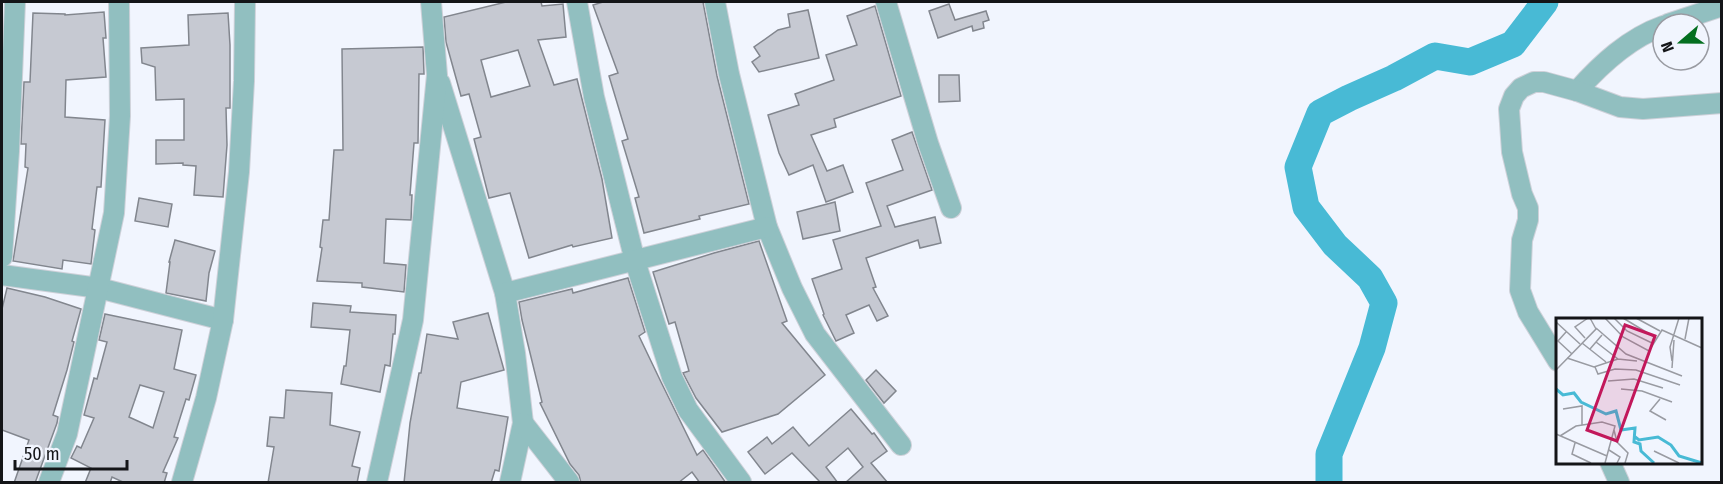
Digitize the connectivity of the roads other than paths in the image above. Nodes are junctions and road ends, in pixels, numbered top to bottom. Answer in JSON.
{"nodes":[{"id":1,"x":15,"y":2,"type":"edge"},
{"id":2,"x":119,"y":2,"type":"edge"},
{"id":3,"x":245,"y":2,"type":"edge"},
{"id":4,"x":431,"y":2,"type":"edge"},
{"id":5,"x":577,"y":2,"type":"edge"},
{"id":6,"x":715,"y":2,"type":"edge"},
{"id":7,"x":886,"y":2,"type":"edge"},
{"id":8,"x":1722,"y":6,"type":"edge"},
{"id":9,"x":1704,"y":12,"type":"edge"},
{"id":10,"x":1651,"y":31,"type":"edge"},
{"id":11,"x":437,"y":75,"type":"junction"},
{"id":12,"x":1577,"y":91,"type":"junction"},
{"id":13,"x":1722,"y":103,"type":"edge"},
{"id":14,"x":951,"y":208,"type":"dead end"},
{"id":15,"x":767,"y":227,"type":"junction"},
{"id":16,"x":2,"y":257,"type":"edge"},
{"id":17,"x":635,"y":261,"type":"junction"},
{"id":18,"x":2,"y":275,"type":"edge"},
{"id":19,"x":99,"y":288,"type":"junction"},
{"id":20,"x":505,"y":293,"type":"junction"},
{"id":21,"x":223,"y":320,"type":"junction"},
{"id":22,"x":1556,"y":359,"type":"edge"},
{"id":23,"x":523,"y":423,"type":"junction"},
{"id":24,"x":901,"y":445,"type":"dead end"},
{"id":25,"x":1610,"y":463,"type":"edge"},
{"id":26,"x":49,"y":483,"type":"edge"},
{"id":27,"x":182,"y":483,"type":"edge"},
{"id":28,"x":377,"y":483,"type":"edge"},
{"id":29,"x":510,"y":483,"type":"edge"},
{"id":30,"x":569,"y":483,"type":"edge"},
{"id":31,"x":741,"y":483,"type":"edge"},
{"id":32,"x":1619,"y":483,"type":"edge"}],
"edges":[{"from":1,"to":16,"type":"street"},
{"from":2,"to":19,"type":"street"},
{"from":3,"to":21,"type":"street"},
{"from":4,"to":11,"type":"street"},
{"from":5,"to":17,"type":"street"},
{"from":6,"to":15,"type":"street"},
{"from":7,"to":14,"type":"street"},
{"from":8,"to":9,"type":"street"},
{"from":10,"to":12,"type":"street"},
{"from":11,"to":20,"type":"street"},
{"from":11,"to":28,"type":"street"},
{"from":12,"to":13,"type":"street"},
{"from":12,"to":22,"type":"street"},
{"from":15,"to":17,"type":"street"},
{"from":15,"to":24,"type":"street"},
{"from":17,"to":20,"type":"street"},
{"from":17,"to":31,"type":"street"},
{"from":18,"to":19,"type":"street"},
{"from":19,"to":21,"type":"street"},
{"from":19,"to":26,"type":"street"},
{"from":20,"to":23,"type":"street"},
{"from":21,"to":27,"type":"street"},
{"from":23,"to":29,"type":"street"},
{"from":23,"to":30,"type":"street"},
{"from":25,"to":32,"type":"street"}]}
